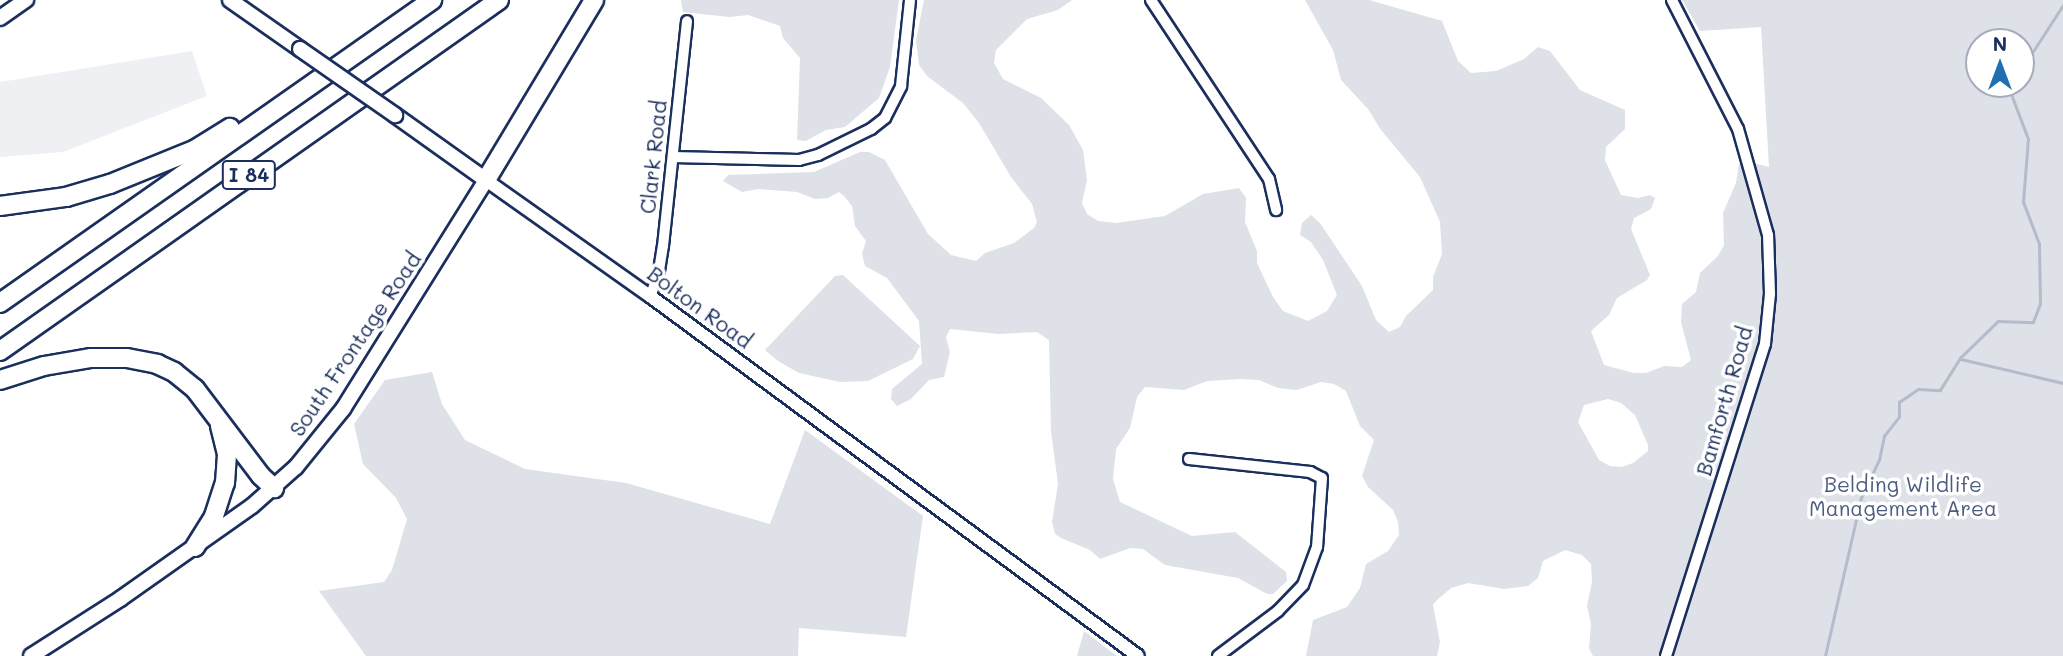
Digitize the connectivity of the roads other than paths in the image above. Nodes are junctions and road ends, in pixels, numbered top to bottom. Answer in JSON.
{"nodes":[{"id":1,"x":26,"y":0,"type":"edge"},
{"id":2,"x":230,"y":0,"type":"edge"},
{"id":3,"x":432,"y":0,"type":"edge"},
{"id":4,"x":499,"y":0,"type":"edge"},
{"id":5,"x":594,"y":0,"type":"edge"},
{"id":6,"x":910,"y":0,"type":"edge"},
{"id":7,"x":1151,"y":0,"type":"edge"},
{"id":8,"x":1672,"y":0,"type":"edge"},
{"id":9,"x":0,"y":18,"type":"edge"},
{"id":10,"x":687,"y":21,"type":"dead end"},
{"id":11,"x":284,"y":104,"type":"junction"},
{"id":12,"x":673,"y":157,"type":"junction"},
{"id":13,"x":485,"y":180,"type":"junction"},
{"id":14,"x":0,"y":206,"type":"edge"},
{"id":15,"x":1276,"y":211,"type":"dead end"},
{"id":16,"x":650,"y":296,"type":"junction"},
{"id":17,"x":0,"y":303,"type":"edge"},
{"id":18,"x":0,"y":351,"type":"edge"},
{"id":19,"x":0,"y":380,"type":"edge"},
{"id":20,"x":220,"y":423,"type":"junction"},
{"id":21,"x":1189,"y":459,"type":"dead end"},
{"id":22,"x":274,"y":488,"type":"junction"},
{"id":23,"x":195,"y":547,"type":"junction"},
{"id":24,"x":31,"y":656,"type":"edge"},
{"id":25,"x":1138,"y":656,"type":"edge"},
{"id":26,"x":1218,"y":656,"type":"edge"},
{"id":27,"x":1667,"y":656,"type":"edge"}],
"edges":[{"from":1,"to":9,"type":"main road"},
{"from":2,"to":13,"type":"main road","name":"Bolton Road","bridge":true},
{"from":3,"to":11,"type":"highway","number":"I 84"},
{"from":4,"to":18,"type":"highway","number":"I 84"},
{"from":5,"to":13,"type":"highway"},
{"from":6,"to":12,"type":"street"},
{"from":7,"to":15,"type":"street"},
{"from":8,"to":27,"type":"street","name":"Bamforth Road"},
{"from":10,"to":12,"type":"street","name":"Clark Road"},
{"from":11,"to":14,"type":"highway"},
{"from":11,"to":17,"type":"highway","number":"I 84"},
{"from":12,"to":16,"type":"street","name":"Clark Road"},
{"from":13,"to":16,"type":"street","name":"Bolton Road"},
{"from":13,"to":22,"type":"main road","name":"South Frontage Road"},
{"from":16,"to":25,"type":"street","name":"Bolton Road"},
{"from":19,"to":20,"type":"highway"},
{"from":20,"to":22,"type":"highway"},
{"from":20,"to":23,"type":"highway"},
{"from":21,"to":26,"type":"street"},
{"from":22,"to":23,"type":"main road","name":"South Frontage Road"},
{"from":23,"to":24,"type":"main road","name":"South Frontage Road"}]}
